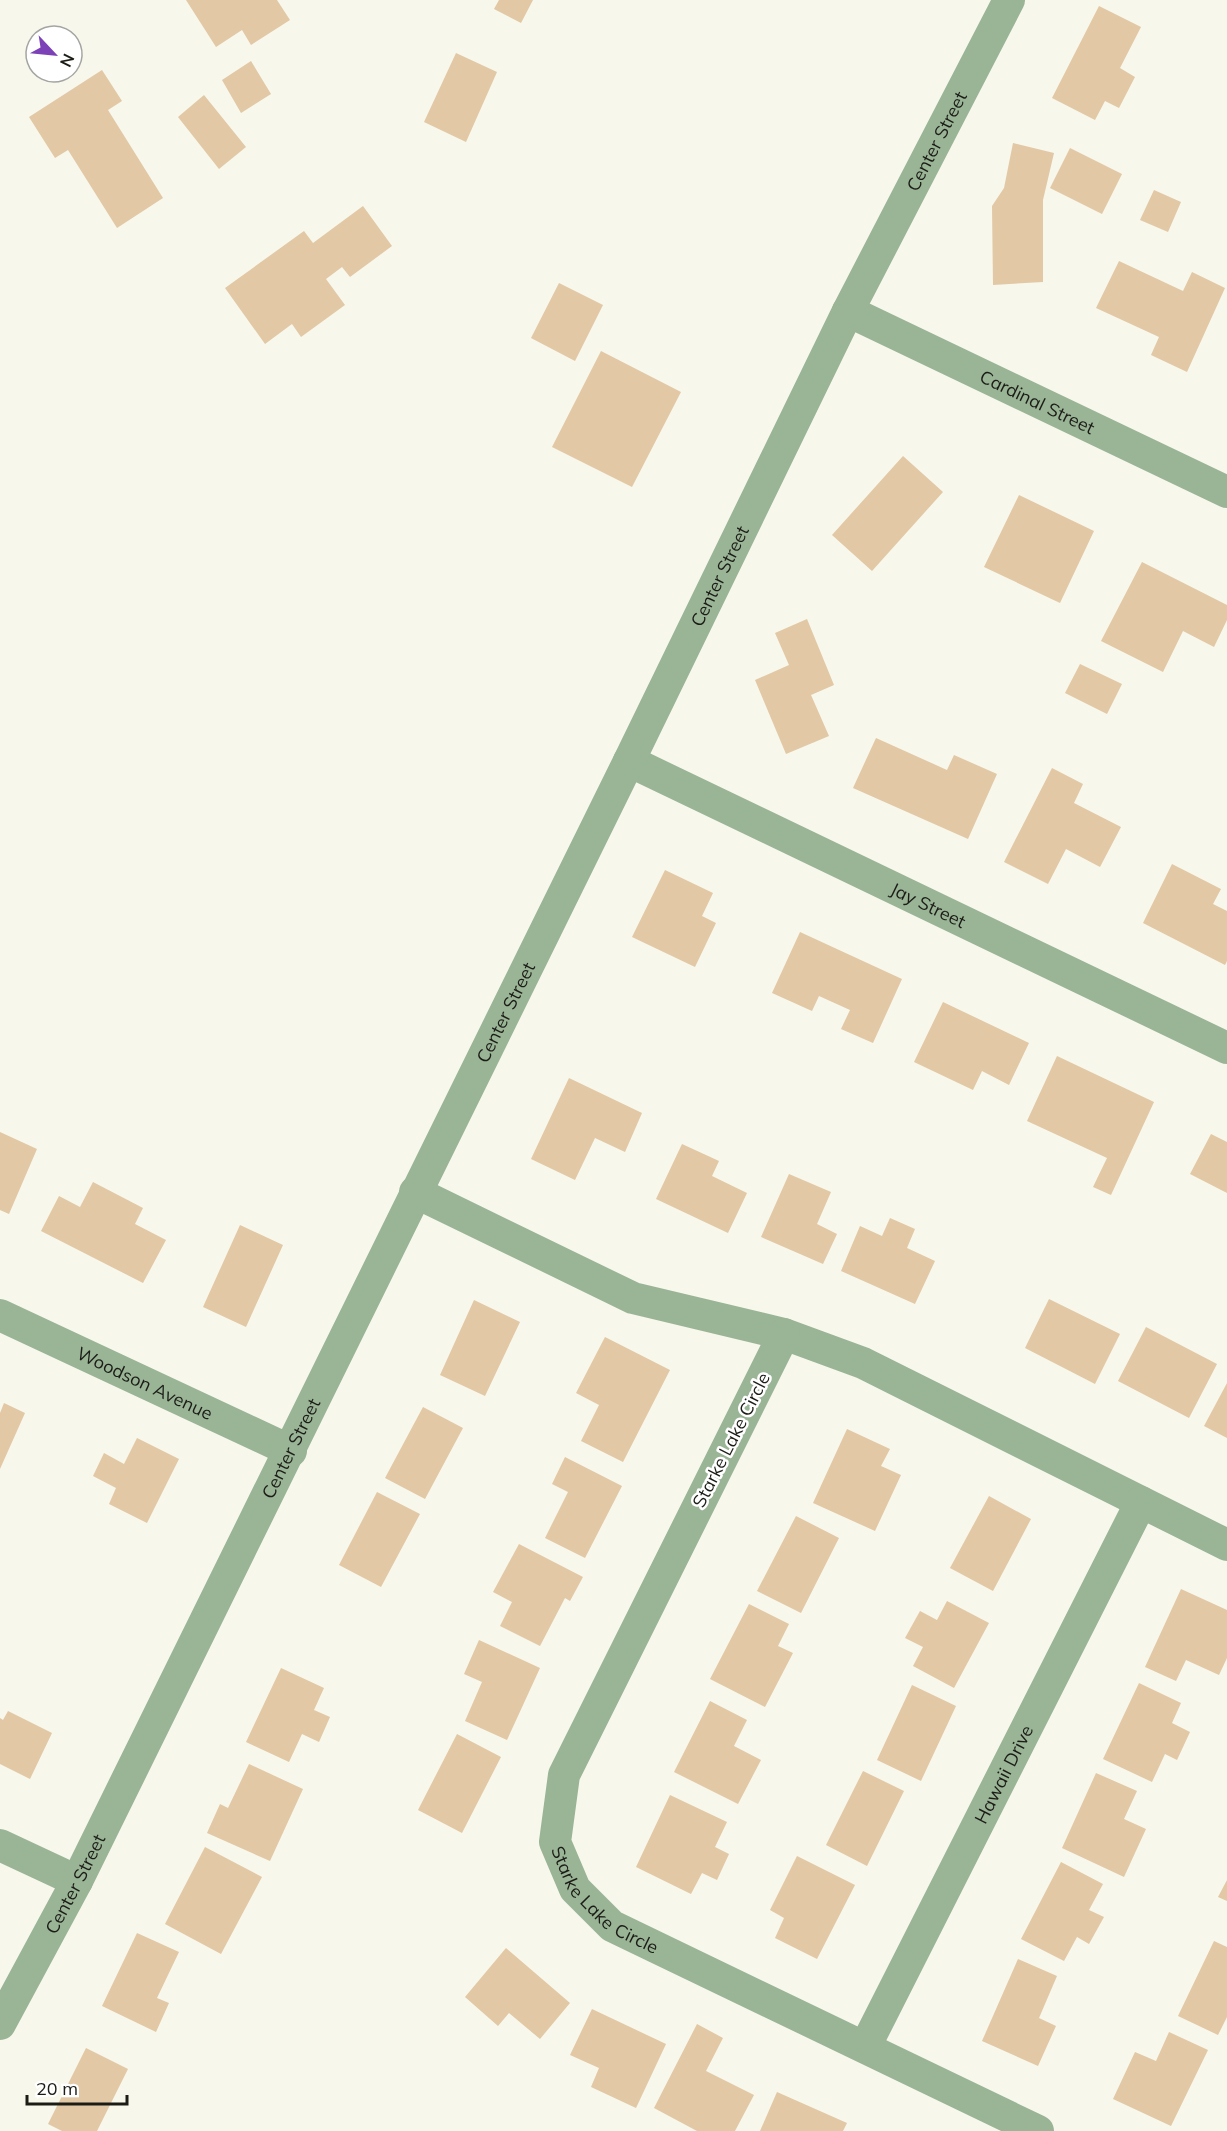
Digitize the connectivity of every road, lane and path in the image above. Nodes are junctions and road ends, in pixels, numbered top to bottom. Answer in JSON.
{"nodes":[{"id":1,"x":1009,"y":0,"type":"edge"},
{"id":2,"x":848,"y":311,"type":"junction"},
{"id":3,"x":1227,"y":492,"type":"edge"},
{"id":4,"x":629,"y":761,"type":"junction"},
{"id":5,"x":1227,"y":1048,"type":"edge"},
{"id":6,"x":416,"y":1192,"type":"junction"},
{"id":7,"x":0,"y":1315,"type":"edge"},
{"id":8,"x":784,"y":1334,"type":"junction"},
{"id":9,"x":291,"y":1451,"type":"junction"},
{"id":10,"x":1141,"y":1502,"type":"junction"},
{"id":11,"x":1227,"y":1545,"type":"edge"},
{"id":12,"x":0,"y":1845,"type":"edge"},
{"id":13,"x":77,"y":1881,"type":"junction"},
{"id":14,"x":0,"y":2024,"type":"edge"},
{"id":15,"x":865,"y":2047,"type":"junction"},
{"id":16,"x":1038,"y":2131,"type":"edge"}],
"edges":[{"from":1,"to":2,"type":"street","name":"Center Street"},
{"from":2,"to":3,"type":"street","name":"Cardinal Street"},
{"from":2,"to":4,"type":"street","name":"Center Street"},
{"from":4,"to":5,"type":"street","name":"Jay Street"},
{"from":4,"to":6,"type":"street","name":"Center Street"},
{"from":6,"to":8,"type":"street"},
{"from":6,"to":9,"type":"street","name":"Center Street"},
{"from":7,"to":9,"type":"street","name":"Woodson Avenue"},
{"from":8,"to":10,"type":"street"},
{"from":8,"to":15,"type":"street","name":"Starke Lake Circle"},
{"from":9,"to":13,"type":"street","name":"Center Street"},
{"from":10,"to":11,"type":"street"},
{"from":10,"to":15,"type":"street","name":"Hawaii Drive"},
{"from":12,"to":13,"type":"street"},
{"from":13,"to":14,"type":"street","name":"Center Street"},
{"from":15,"to":16,"type":"street","name":"Starke Lake Circle"}]}
